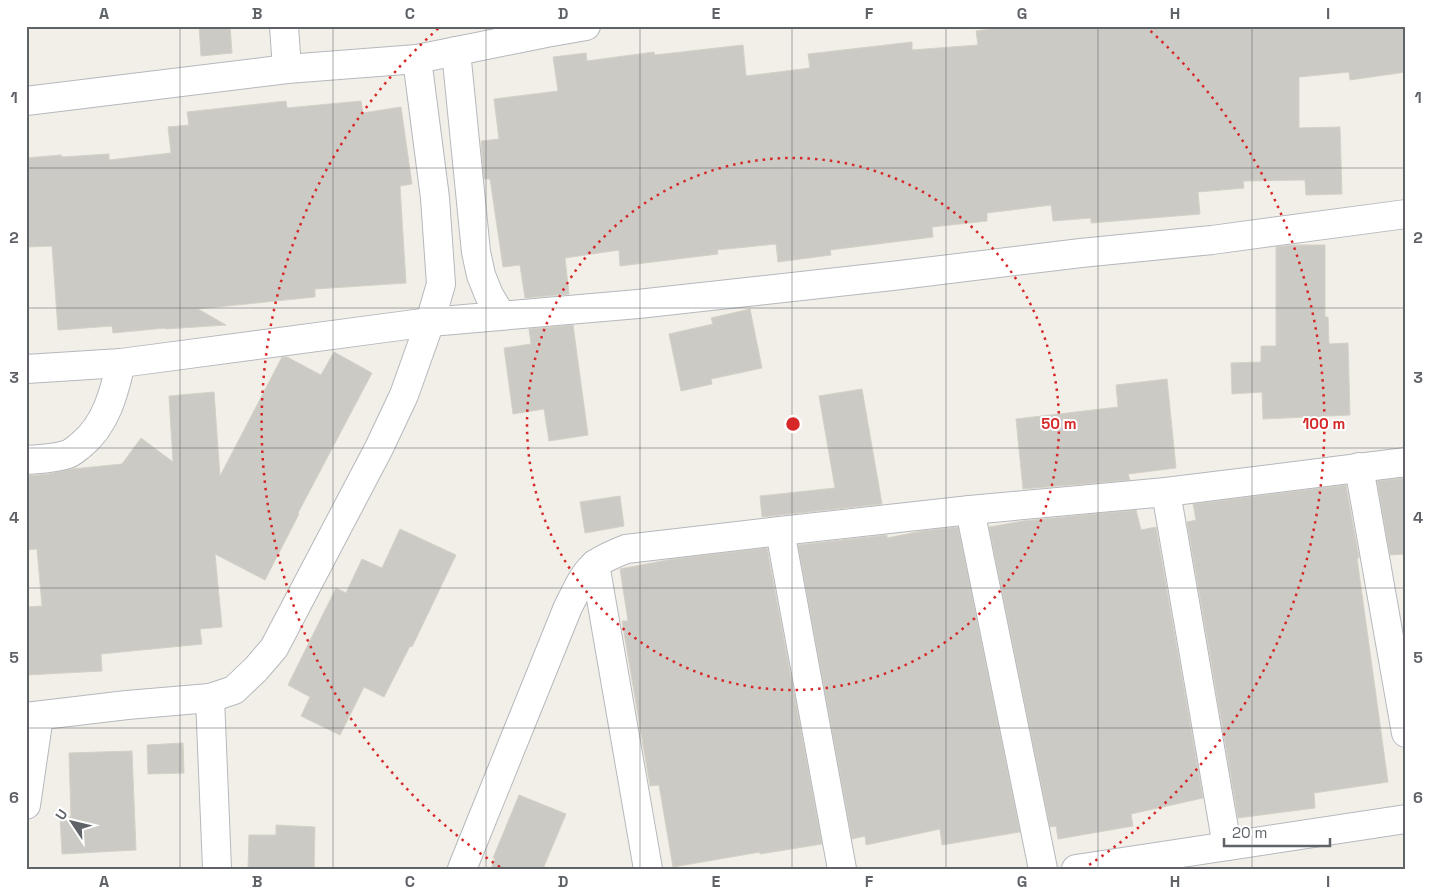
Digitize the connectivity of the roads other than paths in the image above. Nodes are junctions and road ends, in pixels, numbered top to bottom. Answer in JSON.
{"nodes":[{"id":1,"x":284,"y":26,"type":"edge"},
{"id":2,"x":586,"y":26,"type":"edge"},
{"id":3,"x":546,"y":30,"type":"edge"},
{"id":4,"x":456,"y":51,"type":"junction"},
{"id":5,"x":417,"y":59,"type":"junction"},
{"id":6,"x":287,"y":69,"type":"junction"},
{"id":7,"x":26,"y":101,"type":"edge"},
{"id":8,"x":1406,"y":214,"type":"edge"},
{"id":9,"x":501,"y":316,"type":"junction"},
{"id":10,"x":430,"y":322,"type":"junction"},
{"id":11,"x":120,"y":363,"type":"junction"},
{"id":12,"x":26,"y":369,"type":"edge"},
{"id":13,"x":26,"y":460,"type":"edge"},
{"id":14,"x":1406,"y":462,"type":"edge"},
{"id":15,"x":1359,"y":467,"type":"junction"},
{"id":16,"x":1166,"y":492,"type":"junction"},
{"id":17,"x":970,"y":510,"type":"junction"},
{"id":18,"x":780,"y":530,"type":"junction"},
{"id":19,"x":595,"y":564,"type":"junction"},
{"id":20,"x":1397,"y":628,"type":"edge"},
{"id":21,"x":210,"y":698,"type":"junction"},
{"id":22,"x":33,"y":716,"type":"edge"},
{"id":23,"x":1406,"y":733,"type":"edge"},
{"id":24,"x":26,"y":805,"type":"edge"},
{"id":25,"x":1406,"y":819,"type":"edge"},
{"id":26,"x":1227,"y":846,"type":"junction"},
{"id":27,"x":217,"y":869,"type":"edge"},
{"id":28,"x":462,"y":869,"type":"edge"},
{"id":29,"x":648,"y":869,"type":"edge"},
{"id":30,"x":842,"y":869,"type":"edge"},
{"id":31,"x":1044,"y":869,"type":"edge"},
{"id":32,"x":1076,"y":869,"type":"edge"}],
"edges":[{"from":1,"to":6,"type":"street"},
{"from":2,"to":3,"type":"street"},
{"from":3,"to":4,"type":"street"},
{"from":4,"to":5,"type":"street"},
{"from":4,"to":9,"type":"street"},
{"from":5,"to":6,"type":"street"},
{"from":5,"to":10,"type":"street"},
{"from":6,"to":7,"type":"street"},
{"from":8,"to":9,"type":"street"},
{"from":9,"to":10,"type":"street"},
{"from":10,"to":11,"type":"street"},
{"from":10,"to":21,"type":"street"},
{"from":11,"to":12,"type":"street"},
{"from":11,"to":13,"type":"street"},
{"from":14,"to":15,"type":"street"},
{"from":15,"to":16,"type":"street"},
{"from":15,"to":20,"type":"street"},
{"from":16,"to":17,"type":"street"},
{"from":16,"to":26,"type":"street"},
{"from":17,"to":18,"type":"street"},
{"from":17,"to":31,"type":"street"},
{"from":18,"to":19,"type":"street"},
{"from":18,"to":30,"type":"street"},
{"from":19,"to":28,"type":"street"},
{"from":19,"to":29,"type":"street"},
{"from":20,"to":23,"type":"street"},
{"from":21,"to":22,"type":"street"},
{"from":21,"to":27,"type":"street"},
{"from":22,"to":24,"type":"street"},
{"from":25,"to":26,"type":"street"},
{"from":26,"to":32,"type":"street"}]}
